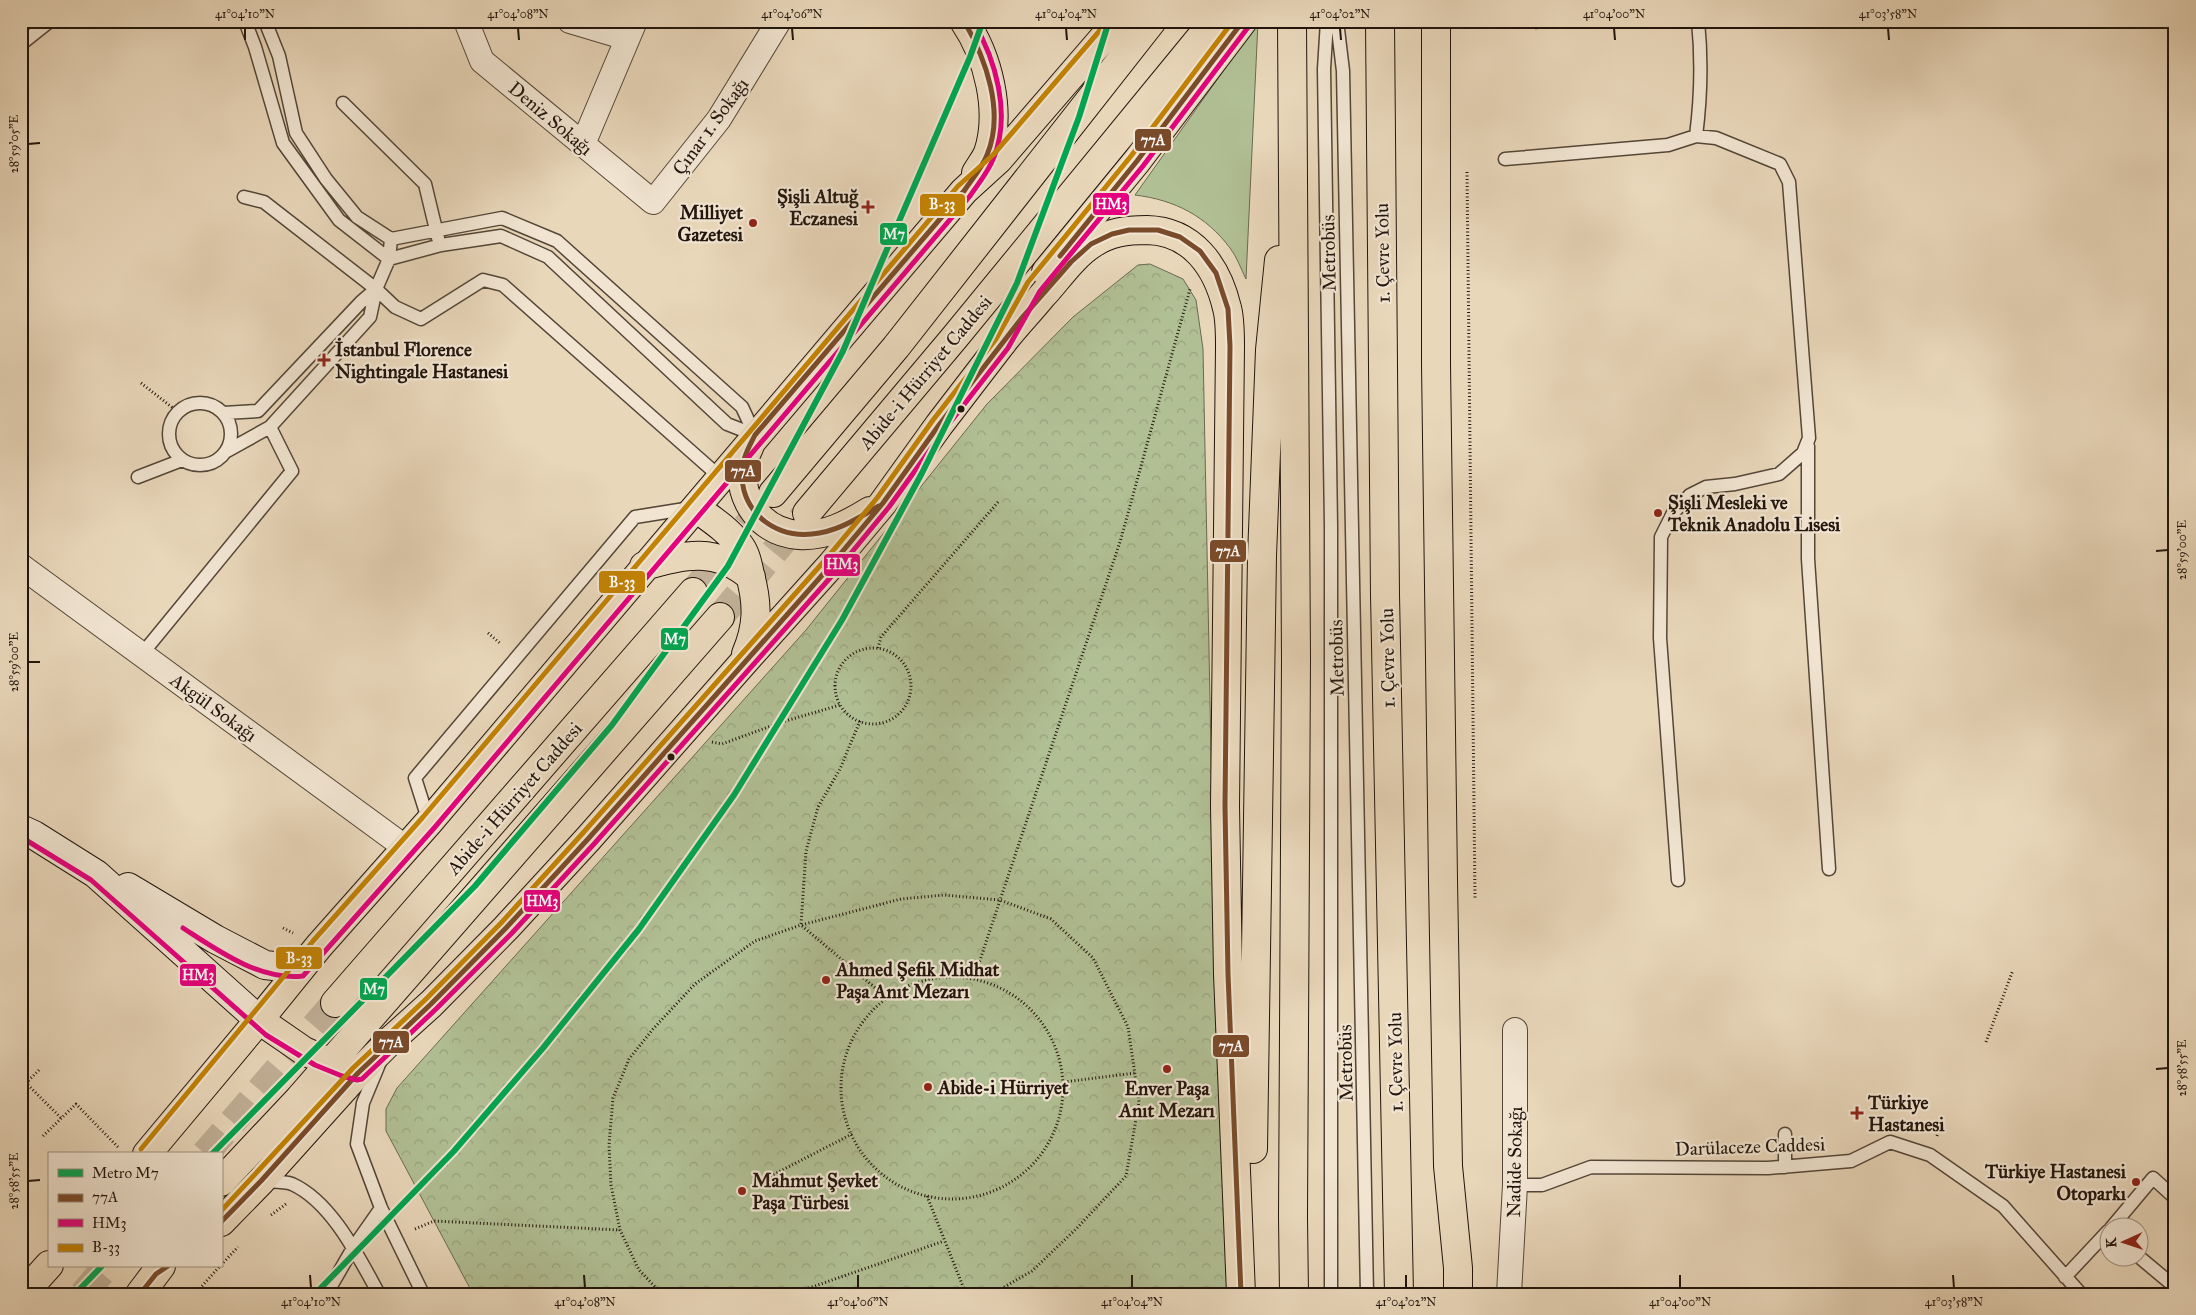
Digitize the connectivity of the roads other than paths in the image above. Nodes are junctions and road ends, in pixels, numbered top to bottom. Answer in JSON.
{"nodes":[{"id":1,"x":26,"y":21,"type":"edge"},
{"id":2,"x":50,"y":21,"type":"edge"},
{"id":3,"x":245,"y":21,"type":"edge"},
{"id":4,"x":265,"y":21,"type":"edge"},
{"id":5,"x":466,"y":21,"type":"edge"},
{"id":6,"x":570,"y":21,"type":"edge"},
{"id":7,"x":779,"y":21,"type":"edge"},
{"id":8,"x":964,"y":21,"type":"edge"},
{"id":9,"x":1118,"y":21,"type":"edge"},
{"id":10,"x":1152,"y":21,"type":"edge"},
{"id":11,"x":1214,"y":21,"type":"edge"},
{"id":12,"x":1243,"y":21,"type":"edge"},
{"id":13,"x":1292,"y":21,"type":"edge"},
{"id":14,"x":1327,"y":21,"type":"edge"},
{"id":15,"x":1337,"y":21,"type":"edge"},
{"id":16,"x":1380,"y":21,"type":"edge"},
{"id":17,"x":1436,"y":21,"type":"edge"},
{"id":18,"x":1698,"y":21,"type":"edge"},
{"id":19,"x":21,"y":25,"type":"edge"},
{"id":20,"x":631,"y":30,"type":"edge"},
{"id":21,"x":21,"y":44,"type":"edge"},
{"id":22,"x":343,"y":103,"type":"dead end"},
{"id":23,"x":1696,"y":136,"type":"junction"},
{"id":24,"x":583,"y":144,"type":"junction"},
{"id":25,"x":1292,"y":157,"type":"junction"},
{"id":26,"x":1505,"y":159,"type":"dead end"},
{"id":27,"x":964,"y":191,"type":"junction"},
{"id":28,"x":244,"y":197,"type":"dead end"},
{"id":29,"x":653,"y":202,"type":"joint"},
{"id":30,"x":435,"y":230,"type":"junction"},
{"id":31,"x":391,"y":239,"type":"junction"},
{"id":32,"x":440,"y":245,"type":"junction"},
{"id":33,"x":389,"y":260,"type":"junction"},
{"id":34,"x":376,"y":289,"type":"junction"},
{"id":35,"x":1002,"y":343,"type":"junction"},
{"id":36,"x":224,"y":413,"type":"junction"},
{"id":37,"x":270,"y":427,"type":"junction"},
{"id":38,"x":755,"y":435,"type":"junction"},
{"id":39,"x":1809,"y":438,"type":"junction"},
{"id":40,"x":228,"y":451,"type":"junction"},
{"id":41,"x":182,"y":460,"type":"junction"},
{"id":42,"x":138,"y":477,"type":"dead end"},
{"id":43,"x":720,"y":477,"type":"junction"},
{"id":44,"x":773,"y":493,"type":"tunnel mouth"},
{"id":45,"x":883,"y":503,"type":"junction"},
{"id":46,"x":696,"y":508,"type":"junction"},
{"id":47,"x":807,"y":513,"type":"tunnel mouth"},
{"id":48,"x":21,"y":566,"type":"edge"},
{"id":49,"x":644,"y":566,"type":"junction"},
{"id":50,"x":751,"y":577,"type":"junction"},
{"id":51,"x":693,"y":592,"type":"tunnel mouth"},
{"id":52,"x":720,"y":617,"type":"tunnel mouth"},
{"id":53,"x":142,"y":654,"type":"junction"},
{"id":54,"x":742,"y":663,"type":"junction"},
{"id":55,"x":429,"y":822,"type":"junction"},
{"id":56,"x":21,"y":830,"type":"edge"},
{"id":57,"x":406,"y":848,"type":"junction"},
{"id":58,"x":1829,"y":869,"type":"dead end"},
{"id":59,"x":96,"y":874,"type":"junction"},
{"id":60,"x":1678,"y":880,"type":"dead end"},
{"id":61,"x":300,"y":969,"type":"junction"},
{"id":62,"x":335,"y":1003,"type":"tunnel mouth"},
{"id":63,"x":259,"y":1020,"type":"junction"},
{"id":64,"x":1515,"y":1030,"type":"dead end"},
{"id":65,"x":390,"y":1040,"type":"junction"},
{"id":66,"x":329,"y":1064,"type":"junction"},
{"id":67,"x":358,"y":1073,"type":"junction"},
{"id":68,"x":1785,"y":1134,"type":"dead end"},
{"id":69,"x":136,"y":1152,"type":"edge"},
{"id":70,"x":1448,"y":1166,"type":"junction"},
{"id":71,"x":1785,"y":1167,"type":"junction"},
{"id":72,"x":222,"y":1181,"type":"edge"},
{"id":73,"x":261,"y":1181,"type":"junction"},
{"id":74,"x":1515,"y":1185,"type":"junction"},
{"id":75,"x":2175,"y":1198,"type":"edge"},
{"id":76,"x":381,"y":1208,"type":"junction"},
{"id":77,"x":2119,"y":1218,"type":"edge"},
{"id":78,"x":222,"y":1221,"type":"edge"},
{"id":79,"x":2098,"y":1242,"type":"edge"},
{"id":80,"x":353,"y":1248,"type":"junction"},
{"id":81,"x":2148,"y":1264,"type":"edge"},
{"id":82,"x":48,"y":1266,"type":"edge"},
{"id":83,"x":2065,"y":1277,"type":"junction"},
{"id":84,"x":2175,"y":1287,"type":"edge"},
{"id":85,"x":23,"y":1294,"type":"edge"},
{"id":86,"x":323,"y":1294,"type":"edge"},
{"id":87,"x":379,"y":1294,"type":"edge"},
{"id":88,"x":423,"y":1294,"type":"edge"},
{"id":89,"x":1241,"y":1294,"type":"edge"},
{"id":90,"x":1252,"y":1294,"type":"edge"},
{"id":91,"x":1294,"y":1294,"type":"edge"},
{"id":92,"x":1331,"y":1294,"type":"edge"},
{"id":93,"x":1367,"y":1294,"type":"edge"},
{"id":94,"x":1399,"y":1294,"type":"edge"},
{"id":95,"x":1440,"y":1294,"type":"edge"},
{"id":96,"x":1458,"y":1294,"type":"edge"},
{"id":97,"x":1509,"y":1294,"type":"edge"},
{"id":98,"x":2081,"y":1294,"type":"edge"}],
"edges":[{"from":1,"to":19,"type":"lane"},
{"from":2,"to":21,"type":"lane"},
{"from":3,"to":33,"type":"lane"},
{"from":4,"to":31,"type":"lane"},
{"from":5,"to":24,"type":"street","name":"Deniz Sokağı"},
{"from":6,"to":20,"type":"street"},
{"from":7,"to":29,"type":"street","name":"Çınar 1. Sokağı"},
{"from":8,"to":27,"type":"main road"},
{"from":9,"to":27,"type":"main road"},
{"from":10,"to":44,"type":"main road","name":"Abide-i Hürriyet Caddesi"},
{"from":11,"to":47,"type":"main road","name":"Abide-i Hürriyet Caddesi"},
{"from":12,"to":35,"type":"main road"},
{"from":13,"to":25,"type":"main road"},
{"from":14,"to":92,"type":"lane","name":"Metrobüs"},
{"from":15,"to":93,"type":"lane","name":"Metrobüs"},
{"from":16,"to":94,"type":"main road","name":"1. Çevre Yolu"},
{"from":17,"to":70,"type":"main road"},
{"from":18,"to":23,"type":"lane"},
{"from":20,"to":24,"type":"street"},
{"from":22,"to":30,"type":"lane"},
{"from":23,"to":26,"type":"lane"},
{"from":23,"to":39,"type":"lane"},
{"from":24,"to":29,"type":"street","name":"Deniz Sokağı"},
{"from":25,"to":90,"type":"main road"},
{"from":25,"to":91,"type":"main road"},
{"from":27,"to":38,"type":"main road"},
{"from":28,"to":34,"type":"lane"},
{"from":30,"to":31,"type":"lane"},
{"from":30,"to":32,"type":"lane"},
{"from":30,"to":38,"type":"lane"},
{"from":31,"to":33,"type":"lane"},
{"from":32,"to":33,"type":"lane"},
{"from":32,"to":38,"type":"lane"},
{"from":33,"to":34,"type":"lane"},
{"from":34,"to":36,"type":"lane"},
{"from":34,"to":37,"type":"lane"},
{"from":34,"to":43,"type":"lane"},
{"from":35,"to":45,"type":"main road"},
{"from":35,"to":89,"type":"main road"},
{"from":36,"to":40,"type":"lane"},
{"from":36,"to":41,"type":"lane"},
{"from":37,"to":40,"type":"lane"},
{"from":37,"to":53,"type":"lane"},
{"from":38,"to":43,"type":"main road"},
{"from":38,"to":45,"type":"main road"},
{"from":39,"to":58,"type":"lane"},
{"from":39,"to":60,"type":"lane"},
{"from":40,"to":41,"type":"lane"},
{"from":41,"to":42,"type":"lane"},
{"from":43,"to":46,"type":"main road"},
{"from":45,"to":54,"type":"main road"},
{"from":46,"to":49,"type":"main road"},
{"from":46,"to":50,"type":"main road"},
{"from":46,"to":55,"type":"lane"},
{"from":48,"to":53,"type":"street","name":"Akgül Sokağı"},
{"from":49,"to":50,"type":"main road"},
{"from":49,"to":55,"type":"main road"},
{"from":50,"to":54,"type":"main road"},
{"from":51,"to":62,"type":"main road","name":"Abide-i Hürriyet Caddesi"},
{"from":52,"to":66,"type":"main road","name":"Abide-i Hürriyet Caddesi"},
{"from":53,"to":57,"type":"street","name":"Akgül Sokağı"},
{"from":54,"to":65,"type":"main road"},
{"from":55,"to":57,"type":"main road"},
{"from":56,"to":59,"type":"street"},
{"from":57,"to":61,"type":"main road"},
{"from":59,"to":61,"type":"street"},
{"from":59,"to":63,"type":"street"},
{"from":61,"to":63,"type":"main road"},
{"from":63,"to":66,"type":"main road"},
{"from":63,"to":69,"type":"main road"},
{"from":64,"to":74,"type":"street","name":"Nadide Sokağı"},
{"from":65,"to":67,"type":"main road"},
{"from":65,"to":76,"type":"lane"},
{"from":66,"to":67,"type":"main road"},
{"from":66,"to":72,"type":"main road","name":"Abide-i Hürriyet Caddesi"},
{"from":67,"to":73,"type":"main road"},
{"from":68,"to":71,"type":"lane"},
{"from":70,"to":95,"type":"main road"},
{"from":70,"to":96,"type":"main road"},
{"from":71,"to":74,"type":"lane","name":"Darülaceze Caddesi"},
{"from":71,"to":83,"type":"lane","name":"Darülaceze Caddesi"},
{"from":73,"to":78,"type":"main road"},
{"from":73,"to":80,"type":"lane"},
{"from":74,"to":97,"type":"street","name":"Nadide Sokağı"},
{"from":75,"to":77,"type":"lane"},
{"from":76,"to":80,"type":"lane"},
{"from":76,"to":88,"type":"lane"},
{"from":79,"to":83,"type":"lane"},
{"from":80,"to":86,"type":"lane"},
{"from":80,"to":87,"type":"lane"},
{"from":81,"to":84,"type":"lane"},
{"from":82,"to":85,"type":"main road"},
{"from":83,"to":98,"type":"lane","name":"Darülaceze Caddesi"}]}
